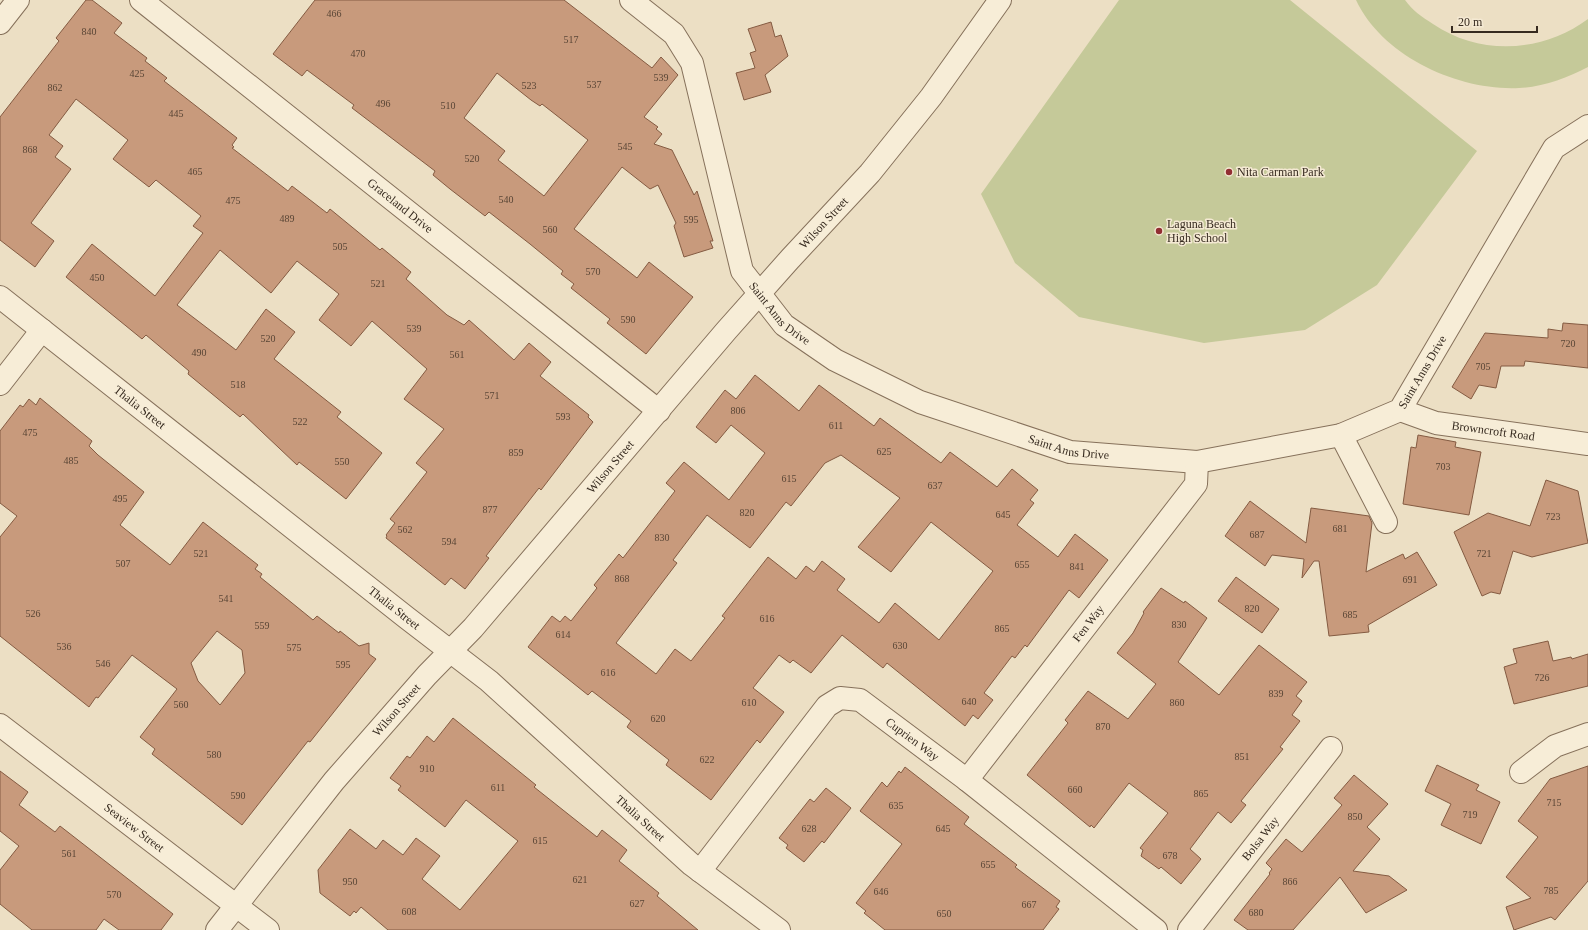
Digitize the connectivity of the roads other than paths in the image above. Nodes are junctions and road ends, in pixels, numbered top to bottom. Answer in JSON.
{"nodes":[{"id":1,"x":18,"y":0,"type":"edge"},
{"id":2,"x":141,"y":0,"type":"edge"},
{"id":3,"x":631,"y":0,"type":"edge"},
{"id":4,"x":1000,"y":0,"type":"edge"},
{"id":5,"x":0,"y":23,"type":"edge"},
{"id":6,"x":1588,"y":126,"type":"edge"},
{"id":7,"x":759,"y":294,"type":"junction"},
{"id":8,"x":0,"y":297,"type":"edge"},
{"id":9,"x":42,"y":330,"type":"junction"},
{"id":10,"x":0,"y":384,"type":"edge"},
{"id":11,"x":1400,"y":410,"type":"junction"},
{"id":12,"x":659,"y":411,"type":"junction"},
{"id":13,"x":1341,"y":435,"type":"junction"},
{"id":14,"x":1588,"y":444,"type":"edge"},
{"id":15,"x":1198,"y":462,"type":"junction"},
{"id":16,"x":1386,"y":522,"type":"dead end"},
{"id":17,"x":451,"y":651,"type":"junction"},
{"id":18,"x":0,"y":725,"type":"edge"},
{"id":19,"x":1588,"y":734,"type":"edge"},
{"id":20,"x":1331,"y":748,"type":"dead end"},
{"id":21,"x":1520,"y":772,"type":"dead end"},
{"id":22,"x":967,"y":780,"type":"junction"},
{"id":23,"x":700,"y":871,"type":"junction"},
{"id":24,"x":236,"y":905,"type":"junction"},
{"id":25,"x":217,"y":930,"type":"edge"},
{"id":26,"x":268,"y":930,"type":"edge"},
{"id":27,"x":779,"y":930,"type":"edge"},
{"id":28,"x":1156,"y":930,"type":"edge"},
{"id":29,"x":1189,"y":930,"type":"edge"}],
"edges":[{"from":1,"to":5,"type":"street"},
{"from":2,"to":12,"type":"street","name":"Graceland Drive"},
{"from":3,"to":7,"type":"street","name":"Saint Anns Drive"},
{"from":4,"to":7,"type":"street","name":"Wilson Street"},
{"from":6,"to":11,"type":"street","name":"Saint Anns Drive"},
{"from":7,"to":12,"type":"street","name":"Wilson Street"},
{"from":7,"to":15,"type":"street","name":"Saint Anns Drive"},
{"from":8,"to":9,"type":"street","name":"Thalia Street"},
{"from":9,"to":10,"type":"street"},
{"from":9,"to":17,"type":"street","name":"Thalia Street"},
{"from":11,"to":13,"type":"street","name":"Saint Anns Drive"},
{"from":11,"to":14,"type":"street","name":"Browncroft Road"},
{"from":12,"to":17,"type":"street","name":"Wilson Street"},
{"from":13,"to":15,"type":"street","name":"Saint Anns Drive"},
{"from":13,"to":16,"type":"street"},
{"from":15,"to":22,"type":"street","name":"Fen Way"},
{"from":17,"to":23,"type":"street","name":"Thalia Street"},
{"from":17,"to":24,"type":"street","name":"Wilson Street"},
{"from":18,"to":24,"type":"street","name":"Seaview Street"},
{"from":19,"to":21,"type":"street"},
{"from":20,"to":29,"type":"street","name":"Bolsa Way"},
{"from":22,"to":23,"type":"street","name":"Cuprien Way"},
{"from":22,"to":28,"type":"street","name":"Cuprien Way"},
{"from":23,"to":27,"type":"street","name":"Thalia Street"},
{"from":24,"to":25,"type":"street","name":"Wilson Street"},
{"from":24,"to":26,"type":"street","name":"Seaview Street"}]}
